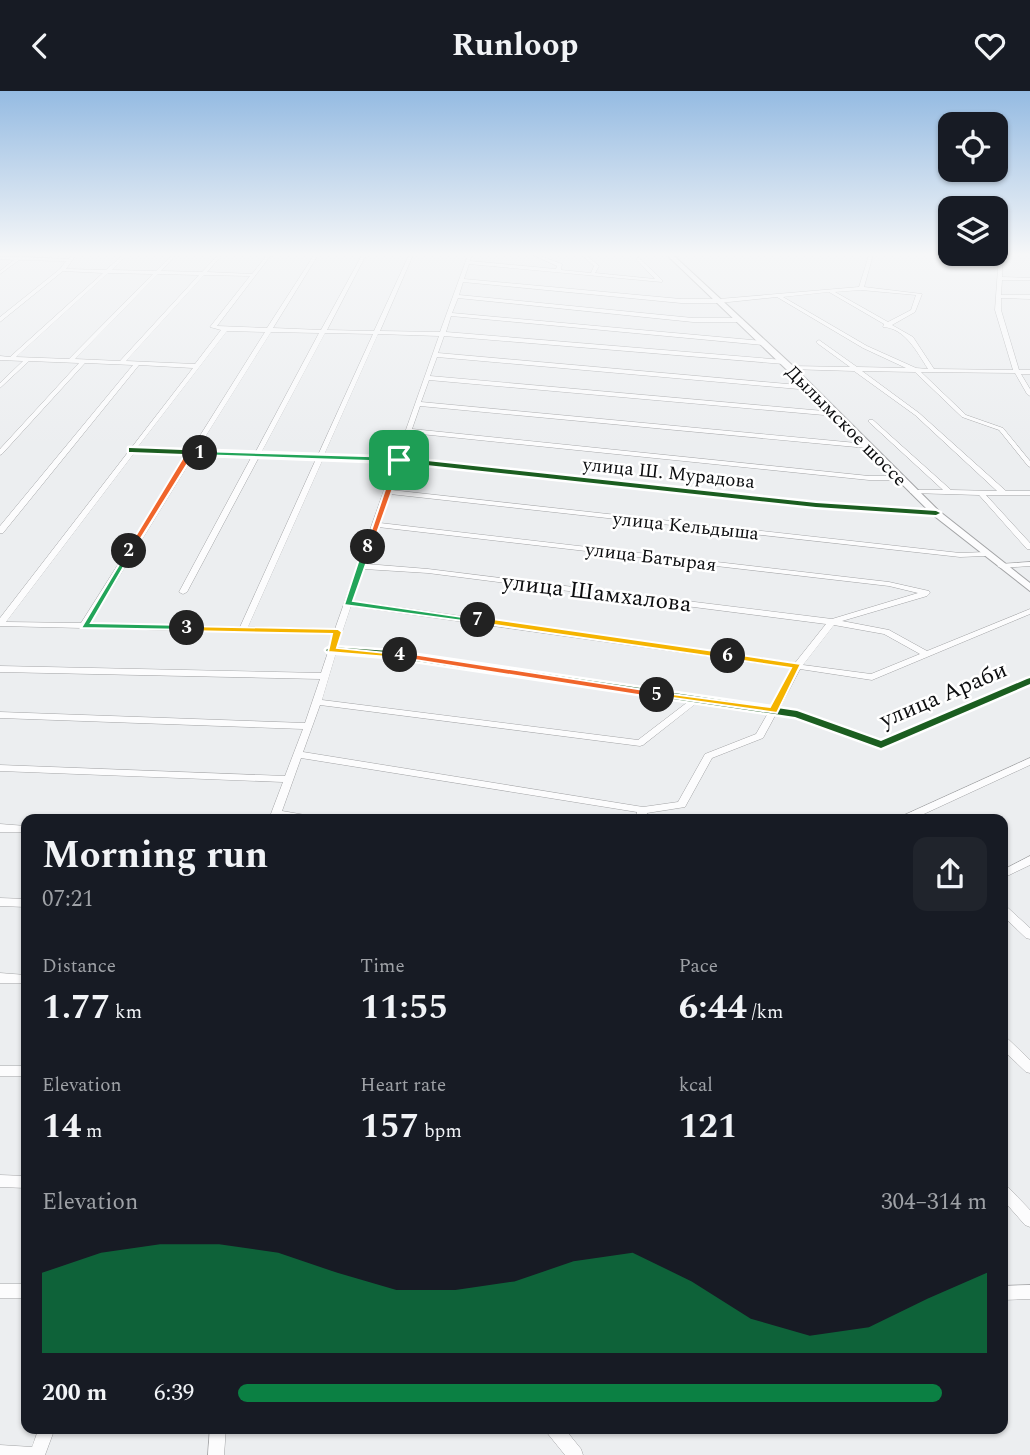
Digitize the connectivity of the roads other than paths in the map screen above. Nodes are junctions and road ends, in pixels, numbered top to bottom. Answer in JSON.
{"nodes":[{"id":1,"x":55,"y":319,"type":"edge"},
{"id":2,"x":112,"y":319,"type":"edge"},
{"id":3,"x":162,"y":319,"type":"edge"},
{"id":4,"x":219,"y":319,"type":"edge"},
{"id":5,"x":275,"y":319,"type":"edge"},
{"id":6,"x":330,"y":319,"type":"edge"},
{"id":7,"x":382,"y":319,"type":"edge"},
{"id":8,"x":449,"y":319,"type":"edge"},
{"id":9,"x":502,"y":319,"type":"edge"},
{"id":10,"x":680,"y":319,"type":"edge"},
{"id":11,"x":817,"y":319,"type":"edge"},
{"id":12,"x":874,"y":319,"type":"edge"},
{"id":13,"x":899,"y":319,"type":"edge"},
{"id":14,"x":1001,"y":319,"type":"edge"},
{"id":15,"x":740,"y":320,"type":"joint"},
{"id":16,"x":886,"y":326,"type":"junction"},
{"id":17,"x":225,"y":329,"type":"junction"},
{"id":18,"x":268,"y":330,"type":"junction"},
{"id":19,"x":324,"y":331,"type":"junction"},
{"id":20,"x":376,"y":332,"type":"junction"},
{"id":21,"x":444,"y":334,"type":"junction"},
{"id":22,"x":763,"y":342,"type":"junction"},
{"id":23,"x":819,"y":342,"type":"dead end"},
{"id":24,"x":437,"y":355,"type":"junction"},
{"id":25,"x":0,"y":358,"type":"edge"},
{"id":26,"x":12,"y":358,"type":"junction"},
{"id":27,"x":28,"y":359,"type":"junction"},
{"id":28,"x":71,"y":360,"type":"junction"},
{"id":29,"x":83,"y":361,"type":"junction"},
{"id":30,"x":121,"y":364,"type":"junction"},
{"id":31,"x":136,"y":365,"type":"junction"},
{"id":32,"x":787,"y":365,"type":"junction"},
{"id":33,"x":196,"y":366,"type":"junction"},
{"id":34,"x":851,"y":368,"type":"junction"},
{"id":35,"x":917,"y":371,"type":"junction"},
{"id":36,"x":933,"y":371,"type":"junction"},
{"id":37,"x":1017,"y":372,"type":"junction"},
{"id":38,"x":1030,"y":372,"type":"edge"},
{"id":39,"x":428,"y":378,"type":"junction"},
{"id":40,"x":0,"y":386,"type":"edge"},
{"id":41,"x":810,"y":388,"type":"junction"},
{"id":42,"x":1030,"y":394,"type":"edge"},
{"id":43,"x":419,"y":404,"type":"junction"},
{"id":44,"x":835,"y":414,"type":"junction"},
{"id":45,"x":871,"y":421,"type":"dead end"},
{"id":46,"x":410,"y":431,"type":"junction"},
{"id":47,"x":867,"y":446,"type":"junction"},
{"id":48,"x":132,"y":450,"type":"junction"},
{"id":49,"x":0,"y":453,"type":"edge"},
{"id":50,"x":190,"y":453,"type":"junction"},
{"id":51,"x":256,"y":455,"type":"junction"},
{"id":52,"x":320,"y":457,"type":"junction"},
{"id":53,"x":399,"y":460,"type":"junction"},
{"id":54,"x":1030,"y":465,"type":"edge"},
{"id":55,"x":899,"y":478,"type":"junction"},
{"id":56,"x":388,"y":492,"type":"junction"},
{"id":57,"x":914,"y":492,"type":"junction"},
{"id":58,"x":949,"y":492,"type":"junction"},
{"id":59,"x":981,"y":492,"type":"junction"},
{"id":60,"x":1003,"y":492,"type":"junction"},
{"id":61,"x":1030,"y":492,"type":"edge"},
{"id":62,"x":936,"y":513,"type":"junction"},
{"id":63,"x":376,"y":525,"type":"junction"},
{"id":64,"x":0,"y":531,"type":"edge"},
{"id":65,"x":1030,"y":547,"type":"edge"},
{"id":66,"x":985,"y":554,"type":"junction"},
{"id":67,"x":1030,"y":564,"type":"edge"},
{"id":68,"x":361,"y":566,"type":"junction"},
{"id":69,"x":1001,"y":566,"type":"junction"},
{"id":70,"x":1030,"y":588,"type":"edge"},
{"id":71,"x":183,"y":592,"type":"dead end"},
{"id":72,"x":348,"y":603,"type":"junction"},
{"id":73,"x":1030,"y":611,"type":"edge"},
{"id":74,"x":832,"y":622,"type":"junction"},
{"id":75,"x":0,"y":624,"type":"edge"},
{"id":76,"x":84,"y":626,"type":"junction"},
{"id":77,"x":243,"y":629,"type":"junction"},
{"id":78,"x":338,"y":632,"type":"junction"},
{"id":79,"x":331,"y":650,"type":"junction"},
{"id":80,"x":926,"y":654,"type":"junction"},
{"id":81,"x":797,"y":666,"type":"junction"},
{"id":82,"x":0,"y":669,"type":"edge"},
{"id":83,"x":324,"y":676,"type":"junction"},
{"id":84,"x":1030,"y":681,"type":"edge"},
{"id":85,"x":694,"y":701,"type":"junction"},
{"id":86,"x":317,"y":702,"type":"junction"},
{"id":87,"x":773,"y":711,"type":"junction"},
{"id":88,"x":0,"y":715,"type":"edge"},
{"id":89,"x":308,"y":726,"type":"junction"},
{"id":90,"x":298,"y":754,"type":"junction"},
{"id":91,"x":1030,"y":761,"type":"edge"},
{"id":92,"x":0,"y":768,"type":"edge"},
{"id":93,"x":288,"y":779,"type":"junction"},
{"id":94,"x":276,"y":814,"type":"edge"},
{"id":95,"x":642,"y":814,"type":"edge"},
{"id":96,"x":915,"y":814,"type":"edge"},
{"id":97,"x":0,"y":828,"type":"edge"},
{"id":98,"x":21,"y":829,"type":"edge"},
{"id":99,"x":1030,"y":860,"type":"edge"},
{"id":100,"x":1008,"y":871,"type":"edge"},
{"id":101,"x":0,"y":902,"type":"edge"},
{"id":102,"x":21,"y":903,"type":"edge"},
{"id":103,"x":1008,"y":915,"type":"edge"},
{"id":104,"x":1030,"y":935,"type":"edge"},
{"id":105,"x":0,"y":978,"type":"edge"},
{"id":106,"x":21,"y":979,"type":"edge"},
{"id":107,"x":1008,"y":1047,"type":"edge"},
{"id":108,"x":1030,"y":1068,"type":"edge"},
{"id":109,"x":0,"y":1070,"type":"edge"},
{"id":110,"x":21,"y":1071,"type":"edge"},
{"id":111,"x":0,"y":1181,"type":"edge"},
{"id":112,"x":21,"y":1182,"type":"edge"},
{"id":113,"x":1008,"y":1196,"type":"edge"},
{"id":114,"x":1030,"y":1220,"type":"edge"},
{"id":115,"x":0,"y":1291,"type":"edge"},
{"id":116,"x":21,"y":1291,"type":"edge"},
{"id":117,"x":1030,"y":1292,"type":"edge"},
{"id":118,"x":1008,"y":1293,"type":"edge"},
{"id":119,"x":45,"y":1434,"type":"edge"},
{"id":120,"x":218,"y":1434,"type":"edge"},
{"id":121,"x":559,"y":1434,"type":"edge"},
{"id":122,"x":0,"y":1453,"type":"edge"},
{"id":123,"x":37,"y":1455,"type":"edge"},
{"id":124,"x":216,"y":1455,"type":"edge"},
{"id":125,"x":575,"y":1455,"type":"edge"}],
"edges":[{"from":1,"to":26,"type":"street"},
{"from":2,"to":28,"type":"street"},
{"from":3,"to":30,"type":"street"},
{"from":4,"to":17,"type":"street"},
{"from":5,"to":18,"type":"street"},
{"from":6,"to":19,"type":"street"},
{"from":7,"to":20,"type":"street"},
{"from":8,"to":21,"type":"street"},
{"from":9,"to":22,"type":"street"},
{"from":10,"to":15,"type":"street"},
{"from":11,"to":35,"type":"street"},
{"from":12,"to":16,"type":"street"},
{"from":13,"to":16,"type":"street"},
{"from":14,"to":37,"type":"street"},
{"from":15,"to":22,"type":"main road","name":"Дылымское шоссе"},
{"from":16,"to":36,"type":"street"},
{"from":17,"to":18,"type":"street"},
{"from":17,"to":33,"type":"street"},
{"from":18,"to":19,"type":"street"},
{"from":18,"to":50,"type":"street"},
{"from":19,"to":20,"type":"street"},
{"from":19,"to":51,"type":"street"},
{"from":20,"to":21,"type":"street"},
{"from":20,"to":52,"type":"street"},
{"from":21,"to":24,"type":"street"},
{"from":21,"to":32,"type":"street"},
{"from":22,"to":32,"type":"main road","name":"Дылымское шоссе"},
{"from":23,"to":34,"type":"street"},
{"from":24,"to":39,"type":"street"},
{"from":24,"to":41,"type":"street"},
{"from":25,"to":26,"type":"street"},
{"from":26,"to":27,"type":"street"},
{"from":27,"to":28,"type":"street"},
{"from":27,"to":40,"type":"street"},
{"from":28,"to":29,"type":"street"},
{"from":29,"to":30,"type":"street"},
{"from":29,"to":49,"type":"street"},
{"from":30,"to":31,"type":"street"},
{"from":31,"to":33,"type":"street"},
{"from":31,"to":64,"type":"street"},
{"from":32,"to":34,"type":"street"},
{"from":32,"to":41,"type":"main road","name":"Дылымское шоссе"},
{"from":33,"to":48,"type":"street"},
{"from":34,"to":35,"type":"street"},
{"from":34,"to":60,"type":"street"},
{"from":35,"to":36,"type":"street"},
{"from":35,"to":54,"type":"street"},
{"from":36,"to":37,"type":"street"},
{"from":37,"to":38,"type":"street"},
{"from":37,"to":42,"type":"street"},
{"from":39,"to":43,"type":"street"},
{"from":39,"to":44,"type":"street"},
{"from":41,"to":44,"type":"main road","name":"Дылымское шоссе"},
{"from":43,"to":46,"type":"street"},
{"from":43,"to":47,"type":"street"},
{"from":44,"to":47,"type":"main road","name":"Дылымское шоссе"},
{"from":45,"to":58,"type":"street"},
{"from":46,"to":53,"type":"street"},
{"from":46,"to":55,"type":"street"},
{"from":47,"to":55,"type":"main road","name":"Дылымское шоссе"},
{"from":48,"to":50,"type":"street","name":"улица Ш. Мурадова"},
{"from":48,"to":75,"type":"street"},
{"from":50,"to":51,"type":"street","name":"улица Ш. Мурадова"},
{"from":50,"to":76,"type":"street"},
{"from":51,"to":52,"type":"street","name":"улица Ш. Мурадова"},
{"from":51,"to":71,"type":"street"},
{"from":52,"to":53,"type":"street","name":"улица Ш. Мурадова"},
{"from":52,"to":77,"type":"street"},
{"from":53,"to":56,"type":"street"},
{"from":53,"to":62,"type":"street","name":"улица Ш. Мурадова"},
{"from":55,"to":57,"type":"main road","name":"Дылымское шоссе"},
{"from":56,"to":63,"type":"street"},
{"from":56,"to":66,"type":"street","name":"улица Кельдыша"},
{"from":57,"to":58,"type":"street"},
{"from":57,"to":62,"type":"main road","name":"Дылымское шоссе"},
{"from":58,"to":59,"type":"street"},
{"from":59,"to":60,"type":"street"},
{"from":59,"to":65,"type":"street"},
{"from":60,"to":61,"type":"street"},
{"from":62,"to":66,"type":"main road","name":"Дылымское шоссе"},
{"from":63,"to":68,"type":"street"},
{"from":63,"to":74,"type":"street","name":"улица Батырая"},
{"from":66,"to":69,"type":"main road","name":"Дылымское шоссе"},
{"from":67,"to":69,"type":"street"},
{"from":68,"to":72,"type":"street"},
{"from":68,"to":74,"type":"street","name":"улица Шамхалова"},
{"from":69,"to":70,"type":"main road","name":"Дылымское шоссе"},
{"from":72,"to":78,"type":"street"},
{"from":72,"to":81,"type":"street"},
{"from":73,"to":80,"type":"street"},
{"from":74,"to":80,"type":"street","name":"улица Шамхалова"},
{"from":74,"to":81,"type":"street"},
{"from":75,"to":76,"type":"street"},
{"from":76,"to":77,"type":"street"},
{"from":77,"to":78,"type":"street"},
{"from":78,"to":79,"type":"street"},
{"from":79,"to":83,"type":"street"},
{"from":79,"to":85,"type":"street","name":"улица Араби"},
{"from":80,"to":81,"type":"street"},
{"from":81,"to":87,"type":"street"},
{"from":82,"to":83,"type":"street"},
{"from":83,"to":86,"type":"street"},
{"from":84,"to":87,"type":"street","name":"улица Араби"},
{"from":85,"to":86,"type":"street"},
{"from":85,"to":87,"type":"street","name":"улица Араби"},
{"from":86,"to":89,"type":"street"},
{"from":87,"to":95,"type":"street"},
{"from":88,"to":89,"type":"street"},
{"from":89,"to":90,"type":"street"},
{"from":90,"to":93,"type":"street"},
{"from":90,"to":95,"type":"street"},
{"from":91,"to":96,"type":"street"},
{"from":92,"to":93,"type":"street"},
{"from":93,"to":94,"type":"street"},
{"from":97,"to":98,"type":"street"},
{"from":99,"to":100,"type":"street"},
{"from":101,"to":102,"type":"street"},
{"from":103,"to":104,"type":"street"},
{"from":105,"to":106,"type":"street"},
{"from":107,"to":108,"type":"street"},
{"from":109,"to":110,"type":"street"},
{"from":111,"to":112,"type":"street"},
{"from":113,"to":114,"type":"street"},
{"from":115,"to":116,"type":"street"},
{"from":117,"to":118,"type":"street"},
{"from":119,"to":123,"type":"street"},
{"from":120,"to":124,"type":"street"},
{"from":121,"to":125,"type":"street"},
{"from":122,"to":123,"type":"street"}]}
